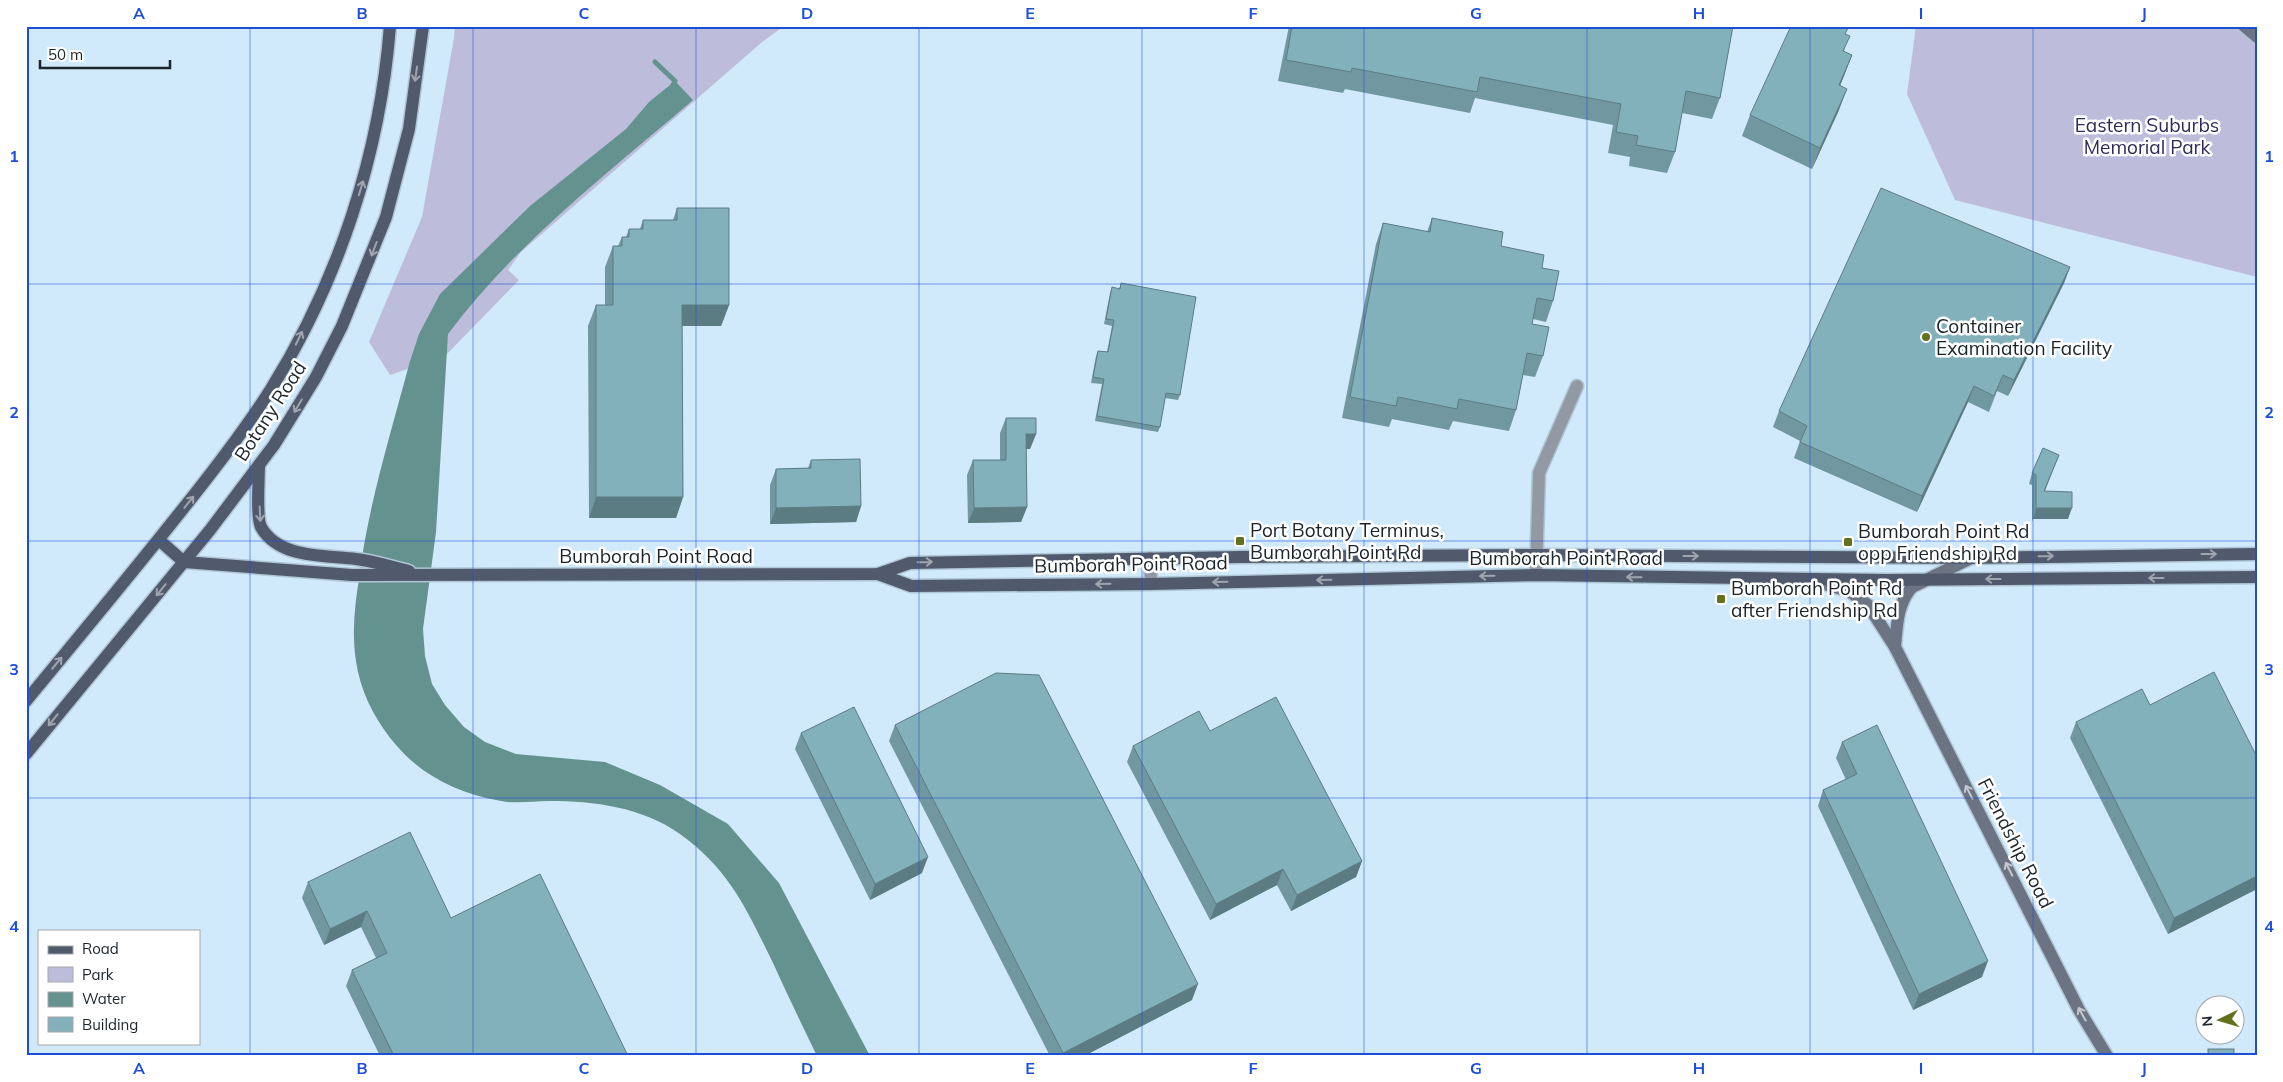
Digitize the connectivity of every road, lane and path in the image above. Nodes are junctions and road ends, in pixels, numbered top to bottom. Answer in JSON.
{"nodes":[{"id":1,"x":390,"y":26,"type":"edge"},
{"id":2,"x":424,"y":26,"type":"edge"},
{"id":3,"x":2244,"y":26,"type":"edge"},
{"id":4,"x":2257,"y":37,"type":"edge"},
{"id":5,"x":1577,"y":386,"type":"dead end"},
{"id":6,"x":259,"y":466,"type":"junction"},
{"id":7,"x":159,"y":540,"type":"junction"},
{"id":8,"x":2257,"y":554,"type":"edge"},
{"id":9,"x":1537,"y":555,"type":"junction"},
{"id":10,"x":1150,"y":558,"type":"junction"},
{"id":11,"x":1971,"y":558,"type":"junction"},
{"id":12,"x":184,"y":562,"type":"junction"},
{"id":13,"x":878,"y":574,"type":"junction"},
{"id":14,"x":1536,"y":575,"type":"junction"},
{"id":15,"x":434,"y":576,"type":"junction"},
{"id":16,"x":2257,"y":577,"type":"edge"},
{"id":17,"x":1806,"y":579,"type":"junction"},
{"id":18,"x":1928,"y":579,"type":"junction"},
{"id":19,"x":1151,"y":584,"type":"junction"},
{"id":20,"x":1895,"y":646,"type":"junction"},
{"id":21,"x":26,"y":701,"type":"edge"},
{"id":22,"x":26,"y":754,"type":"edge"},
{"id":23,"x":2107,"y":1056,"type":"edge"}],
"edges":[{"from":7,"to":1,"type":"main road","name":"Botany Road","one_way":true},
{"from":2,"to":6,"type":"main road","name":"Botany Road","one_way":true},
{"from":3,"to":4,"type":"street"},
{"from":5,"to":9,"type":"street"},
{"from":6,"to":12,"type":"main road","name":"Botany Road"},
{"from":6,"to":15,"type":"main road","name":"Bumborah Point Road","one_way":true},
{"from":7,"to":12,"type":"main road"},
{"from":21,"to":7,"type":"main road","name":"Botany Road","one_way":true},
{"from":11,"to":8,"type":"main road","name":"Bumborah Point Road","one_way":true},
{"from":9,"to":10,"type":"main road","name":"Bumborah Point Road"},
{"from":9,"to":11,"type":"main road","name":"Bumborah Point Road","one_way":true},
{"from":9,"to":14,"type":"street"},
{"from":13,"to":10,"type":"main road","name":"Bumborah Point Road","one_way":true},
{"from":10,"to":19,"type":"street"},
{"from":11,"to":18,"type":"street"},
{"from":12,"to":15,"type":"main road","name":"Bumborah Point Road"},
{"from":12,"to":22,"type":"main road","name":"Botany Road","one_way":true},
{"from":13,"to":15,"type":"main road","name":"Bumborah Point Road"},
{"from":19,"to":13,"type":"main road","name":"Bumborah Point Road","one_way":true},
{"from":17,"to":14,"type":"main road","name":"Bumborah Point Road","one_way":true},
{"from":14,"to":19,"type":"main road","name":"Bumborah Point Road","one_way":true},
{"from":16,"to":18,"type":"main road","name":"Bumborah Point Road","one_way":true},
{"from":17,"to":18,"type":"main road","name":"Bumborah Point Road"},
{"from":17,"to":20,"type":"street","name":"Friendship Road"},
{"from":18,"to":20,"type":"street"},
{"from":23,"to":20,"type":"street","name":"Friendship Road","one_way":true}]}
